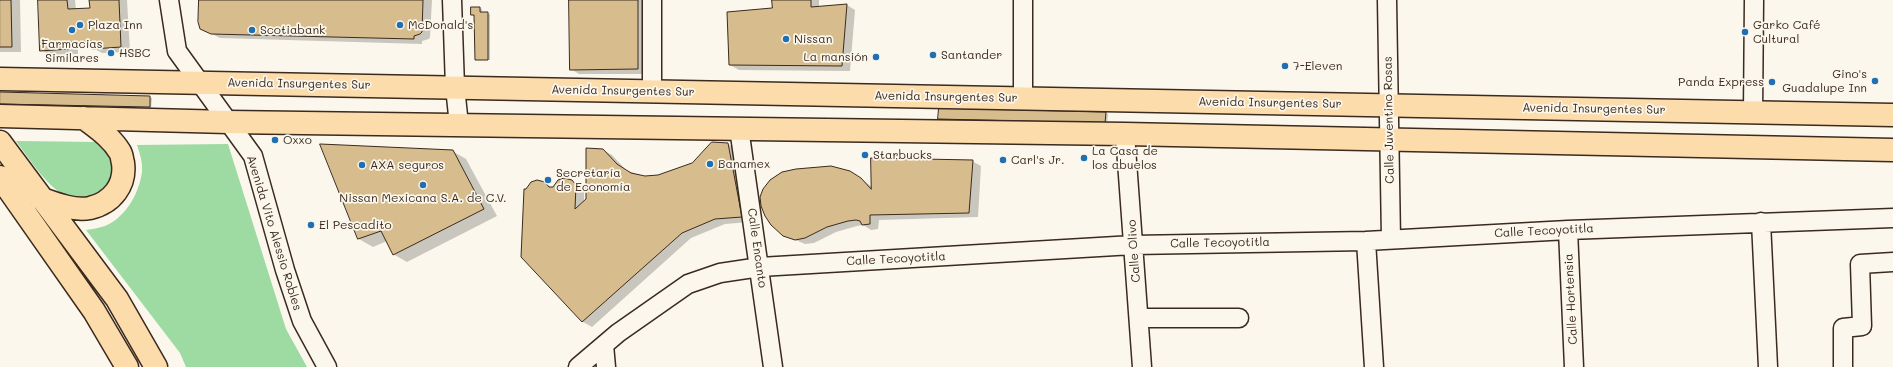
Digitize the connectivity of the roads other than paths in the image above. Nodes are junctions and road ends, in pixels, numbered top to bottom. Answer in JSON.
{"nodes":[{"id":1,"x":169,"y":0,"type":"edge"},
{"id":2,"x":452,"y":0,"type":"edge"},
{"id":3,"x":652,"y":0,"type":"edge"},
{"id":4,"x":1023,"y":0,"type":"edge"},
{"id":5,"x":1387,"y":0,"type":"edge"},
{"id":6,"x":1754,"y":0,"type":"edge"},
{"id":7,"x":0,"y":79,"type":"edge"},
{"id":8,"x":200,"y":83,"type":"junction"},
{"id":9,"x":455,"y":87,"type":"junction"},
{"id":10,"x":652,"y":91,"type":"junction"},
{"id":11,"x":1023,"y":99,"type":"junction"},
{"id":12,"x":1388,"y":105,"type":"junction"},
{"id":13,"x":1753,"y":113,"type":"junction"},
{"id":14,"x":1893,"y":115,"type":"edge"},
{"id":15,"x":0,"y":116,"type":"edge"},
{"id":16,"x":84,"y":118,"type":"junction"},
{"id":17,"x":228,"y":122,"type":"junction"},
{"id":18,"x":459,"y":125,"type":"junction"},
{"id":19,"x":739,"y":128,"type":"junction"},
{"id":20,"x":1126,"y":134,"type":"junction"},
{"id":21,"x":1389,"y":139,"type":"junction"},
{"id":22,"x":0,"y":142,"type":"edge"},
{"id":23,"x":1893,"y":150,"type":"edge"},
{"id":24,"x":2,"y":183,"type":"edge"},
{"id":25,"x":42,"y":199,"type":"junction"},
{"id":26,"x":1893,"y":218,"type":"edge"},
{"id":27,"x":1761,"y":222,"type":"junction"},
{"id":28,"x":1568,"y":230,"type":"junction"},
{"id":29,"x":1391,"y":239,"type":"junction"},
{"id":30,"x":1366,"y":241,"type":"junction"},
{"id":31,"x":1133,"y":244,"type":"junction"},
{"id":32,"x":1893,"y":262,"type":"edge"},
{"id":33,"x":760,"y":267,"type":"junction"},
{"id":34,"x":1139,"y":318,"type":"junction"},
{"id":35,"x":1239,"y":318,"type":"dead end"},
{"id":36,"x":604,"y":344,"type":"junction"},
{"id":37,"x":127,"y":367,"type":"edge"},
{"id":38,"x":156,"y":367,"type":"edge"},
{"id":39,"x":327,"y":367,"type":"edge"},
{"id":40,"x":578,"y":367,"type":"edge"},
{"id":41,"x":606,"y":367,"type":"edge"},
{"id":42,"x":773,"y":367,"type":"edge"},
{"id":43,"x":1142,"y":367,"type":"edge"},
{"id":44,"x":1374,"y":367,"type":"edge"},
{"id":45,"x":1574,"y":367,"type":"edge"},
{"id":46,"x":1768,"y":367,"type":"edge"},
{"id":47,"x":1844,"y":367,"type":"edge"}],
"edges":[{"from":1,"to":8,"type":"street","name":"Avenida Vito Alessio Robles"},
{"from":2,"to":9,"type":"street"},
{"from":3,"to":10,"type":"street"},
{"from":4,"to":11,"type":"street"},
{"from":5,"to":12,"type":"street","name":"Calle Juventino Rosas"},
{"from":6,"to":13,"type":"street"},
{"from":7,"to":8,"type":"main road","name":"Avenida Insurgentes Sur"},
{"from":8,"to":9,"type":"main road","name":"Avenida Insurgentes Sur"},
{"from":8,"to":17,"type":"street","name":"Avenida Vito Alessio Robles"},
{"from":9,"to":10,"type":"main road","name":"Avenida Insurgentes Sur"},
{"from":9,"to":18,"type":"street"},
{"from":10,"to":11,"type":"main road","name":"Avenida Insurgentes Sur"},
{"from":11,"to":12,"type":"main road","name":"Avenida Insurgentes Sur"},
{"from":12,"to":13,"type":"main road","name":"Avenida Insurgentes Sur"},
{"from":12,"to":21,"type":"street","name":"Calle Juventino Rosas"},
{"from":13,"to":14,"type":"main road","name":"Avenida Insurgentes Sur"},
{"from":15,"to":16,"type":"main road"},
{"from":16,"to":17,"type":"main road"},
{"from":16,"to":25,"type":"main road"},
{"from":17,"to":18,"type":"main road"},
{"from":17,"to":39,"type":"street","name":"Avenida Vito Alessio Robles"},
{"from":18,"to":19,"type":"main road"},
{"from":19,"to":20,"type":"main road"},
{"from":19,"to":33,"type":"street","name":"Calle Encanto"},
{"from":20,"to":21,"type":"main road"},
{"from":20,"to":31,"type":"street","name":"Calle Olivo"},
{"from":21,"to":23,"type":"main road"},
{"from":21,"to":29,"type":"street","name":"Calle Juventino Rosas"},
{"from":22,"to":25,"type":"main road"},
{"from":24,"to":37,"type":"main road"},
{"from":25,"to":38,"type":"main road"},
{"from":26,"to":27,"type":"street","name":"Calle Tecoyotitla"},
{"from":27,"to":28,"type":"street","name":"Calle Tecoyotitla"},
{"from":27,"to":46,"type":"street"},
{"from":28,"to":29,"type":"street","name":"Calle Tecoyotitla"},
{"from":28,"to":45,"type":"street","name":"Calle Hortensia"},
{"from":29,"to":30,"type":"street","name":"Calle Tecoyotitla"},
{"from":30,"to":31,"type":"street","name":"Calle Tecoyotitla"},
{"from":30,"to":44,"type":"street"},
{"from":31,"to":33,"type":"street","name":"Calle Tecoyotitla"},
{"from":31,"to":34,"type":"street","name":"Calle Olivo"},
{"from":32,"to":47,"type":"street"},
{"from":33,"to":36,"type":"street","name":"Calle Tecoyotitla"},
{"from":33,"to":42,"type":"street","name":"Calle Encanto"},
{"from":34,"to":35,"type":"street"},
{"from":34,"to":43,"type":"street","name":"Calle Olivo"},
{"from":36,"to":40,"type":"street","name":"Calle Tecoyotitla"},
{"from":36,"to":41,"type":"street"}]}
